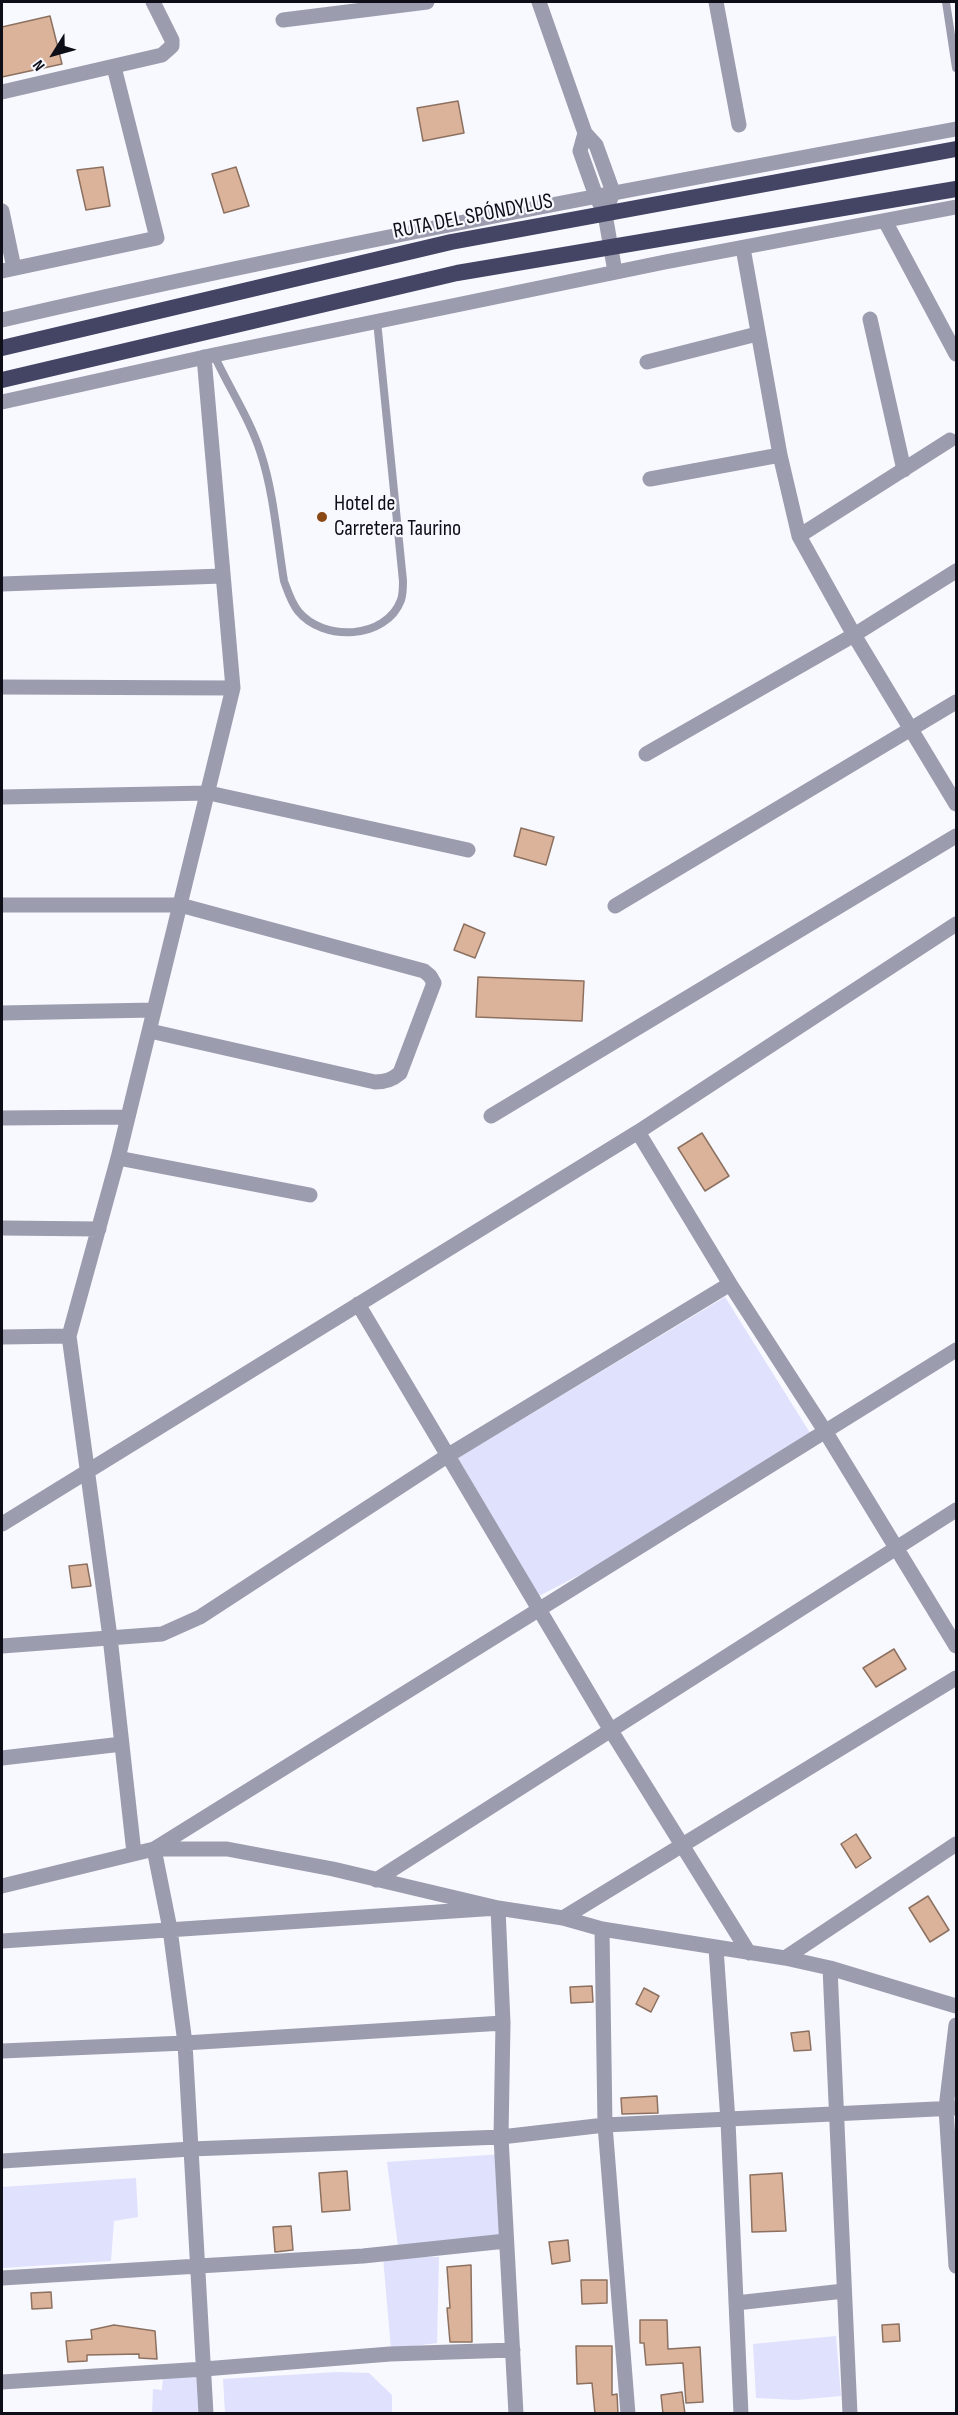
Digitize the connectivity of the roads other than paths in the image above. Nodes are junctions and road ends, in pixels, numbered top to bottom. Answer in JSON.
{"nodes":[{"id":1,"x":153,"y":2,"type":"edge"},
{"id":2,"x":427,"y":2,"type":"edge"},
{"id":3,"x":539,"y":2,"type":"edge"},
{"id":4,"x":716,"y":2,"type":"edge"},
{"id":5,"x":946,"y":2,"type":"edge"},
{"id":6,"x":283,"y":20,"type":"dead end"},
{"id":7,"x":114,"y":67,"type":"junction"},
{"id":8,"x":957,"y":68,"type":"edge"},
{"id":9,"x":2,"y":92,"type":"edge"},
{"id":10,"x":739,"y":125,"type":"dead end"},
{"id":11,"x":957,"y":129,"type":"edge"},
{"id":12,"x":585,"y":133,"type":"junction"},
{"id":13,"x":957,"y":148,"type":"edge"},
{"id":14,"x":957,"y":189,"type":"edge"},
{"id":15,"x":613,"y":192,"type":"junction"},
{"id":16,"x":596,"y":196,"type":"junction"},
{"id":17,"x":957,"y":207,"type":"edge"},
{"id":18,"x":2,"y":211,"type":"edge"},
{"id":19,"x":605,"y":214,"type":"junction"},
{"id":20,"x":885,"y":221,"type":"junction"},
{"id":21,"x":610,"y":247,"type":"junction"},
{"id":22,"x":743,"y":248,"type":"junction"},
{"id":23,"x":8,"y":269,"type":"edge"},
{"id":24,"x":615,"y":272,"type":"junction"},
{"id":25,"x":870,"y":319,"type":"dead end"},
{"id":26,"x":2,"y":320,"type":"edge"},
{"id":27,"x":377,"y":321,"type":"junction"},
{"id":28,"x":757,"y":334,"type":"junction"},
{"id":29,"x":2,"y":348,"type":"edge"},
{"id":30,"x":957,"y":354,"type":"edge"},
{"id":31,"x":209,"y":356,"type":"junction"},
{"id":32,"x":647,"y":362,"type":"dead end"},
{"id":33,"x":2,"y":380,"type":"edge"},
{"id":34,"x":2,"y":402,"type":"edge"},
{"id":35,"x":950,"y":440,"type":"dead end"},
{"id":36,"x":780,"y":455,"type":"junction"},
{"id":37,"x":904,"y":470,"type":"junction"},
{"id":38,"x":650,"y":479,"type":"dead end"},
{"id":39,"x":799,"y":536,"type":"junction"},
{"id":40,"x":957,"y":571,"type":"edge"},
{"id":41,"x":222,"y":576,"type":"junction"},
{"id":42,"x":2,"y":584,"type":"edge"},
{"id":43,"x":854,"y":635,"type":"junction"},
{"id":44,"x":2,"y":687,"type":"edge"},
{"id":45,"x":233,"y":688,"type":"junction"},
{"id":46,"x":957,"y":702,"type":"edge"},
{"id":47,"x":912,"y":729,"type":"junction"},
{"id":48,"x":646,"y":754,"type":"dead end"},
{"id":49,"x":209,"y":793,"type":"junction"},
{"id":50,"x":2,"y":797,"type":"edge"},
{"id":51,"x":957,"y":804,"type":"edge"},
{"id":52,"x":957,"y":836,"type":"edge"},
{"id":53,"x":468,"y":850,"type":"dead end"},
{"id":54,"x":2,"y":905,"type":"edge"},
{"id":55,"x":180,"y":905,"type":"junction"},
{"id":56,"x":615,"y":906,"type":"dead end"},
{"id":57,"x":957,"y":924,"type":"edge"},
{"id":58,"x":154,"y":1010,"type":"junction"},
{"id":59,"x":2,"y":1013,"type":"edge"},
{"id":60,"x":150,"y":1031,"type":"junction"},
{"id":61,"x":491,"y":1116,"type":"dead end"},
{"id":62,"x":127,"y":1117,"type":"junction"},
{"id":63,"x":2,"y":1118,"type":"edge"},
{"id":64,"x":638,"y":1132,"type":"junction"},
{"id":65,"x":118,"y":1158,"type":"junction"},
{"id":66,"x":310,"y":1195,"type":"dead end"},
{"id":67,"x":2,"y":1228,"type":"edge"},
{"id":68,"x":99,"y":1229,"type":"junction"},
{"id":69,"x":730,"y":1284,"type":"junction"},
{"id":70,"x":358,"y":1304,"type":"junction"},
{"id":71,"x":69,"y":1336,"type":"junction"},
{"id":72,"x":2,"y":1337,"type":"edge"},
{"id":73,"x":957,"y":1350,"type":"edge"},
{"id":74,"x":825,"y":1431,"type":"junction"},
{"id":75,"x":447,"y":1456,"type":"junction"},
{"id":76,"x":86,"y":1472,"type":"junction"},
{"id":77,"x":957,"y":1510,"type":"edge"},
{"id":78,"x":2,"y":1524,"type":"edge"},
{"id":79,"x":896,"y":1547,"type":"junction"},
{"id":80,"x":538,"y":1608,"type":"junction"},
{"id":81,"x":110,"y":1637,"type":"junction"},
{"id":82,"x":2,"y":1646,"type":"edge"},
{"id":83,"x":957,"y":1646,"type":"edge"},
{"id":84,"x":957,"y":1678,"type":"edge"},
{"id":85,"x":610,"y":1729,"type":"junction"},
{"id":86,"x":122,"y":1744,"type":"junction"},
{"id":87,"x":2,"y":1758,"type":"edge"},
{"id":88,"x":957,"y":1844,"type":"edge"},
{"id":89,"x":682,"y":1845,"type":"junction"},
{"id":90,"x":154,"y":1849,"type":"junction"},
{"id":91,"x":134,"y":1853,"type":"junction"},
{"id":92,"x":376,"y":1880,"type":"junction"},
{"id":93,"x":2,"y":1886,"type":"edge"},
{"id":94,"x":498,"y":1908,"type":"junction"},
{"id":95,"x":563,"y":1918,"type":"junction"},
{"id":96,"x":170,"y":1929,"type":"junction"},
{"id":97,"x":602,"y":1929,"type":"junction"},
{"id":98,"x":2,"y":1941,"type":"edge"},
{"id":99,"x":716,"y":1948,"type":"junction"},
{"id":100,"x":749,"y":1953,"type":"junction"},
{"id":101,"x":785,"y":1958,"type":"junction"},
{"id":102,"x":830,"y":1968,"type":"junction"},
{"id":103,"x":957,"y":2006,"type":"edge"},
{"id":104,"x":503,"y":2023,"type":"junction"},
{"id":105,"x":957,"y":2025,"type":"edge"},
{"id":106,"x":185,"y":2043,"type":"junction"},
{"id":107,"x":2,"y":2051,"type":"edge"},
{"id":108,"x":951,"y":2108,"type":"edge"},
{"id":109,"x":837,"y":2115,"type":"junction"},
{"id":110,"x":728,"y":2121,"type":"junction"},
{"id":111,"x":605,"y":2126,"type":"junction"},
{"id":112,"x":501,"y":2137,"type":"junction"},
{"id":113,"x":191,"y":2149,"type":"junction"},
{"id":114,"x":2,"y":2161,"type":"edge"},
{"id":115,"x":506,"y":2241,"type":"junction"},
{"id":116,"x":196,"y":2266,"type":"junction"},
{"id":117,"x":957,"y":2266,"type":"edge"},
{"id":118,"x":2,"y":2278,"type":"edge"},
{"id":119,"x":844,"y":2291,"type":"junction"},
{"id":120,"x":736,"y":2302,"type":"junction"},
{"id":121,"x":513,"y":2350,"type":"junction"},
{"id":122,"x":204,"y":2369,"type":"junction"},
{"id":123,"x":2,"y":2382,"type":"edge"},
{"id":124,"x":206,"y":2414,"type":"edge"},
{"id":125,"x":516,"y":2414,"type":"edge"},
{"id":126,"x":628,"y":2414,"type":"edge"},
{"id":127,"x":741,"y":2414,"type":"edge"},
{"id":128,"x":850,"y":2414,"type":"edge"}],
"edges":[{"from":1,"to":7,"type":"street"},
{"from":2,"to":6,"type":"street"},
{"from":3,"to":12,"type":"street"},
{"from":4,"to":10,"type":"street"},
{"from":5,"to":8,"type":"lane"},
{"from":7,"to":9,"type":"street"},
{"from":7,"to":23,"type":"street"},
{"from":11,"to":15,"type":"street"},
{"from":12,"to":15,"type":"street"},
{"from":12,"to":16,"type":"street"},
{"from":13,"to":19,"type":"highway","name":"RUTA DEL SPÓNDYLUS"},
{"from":14,"to":21,"type":"highway"},
{"from":15,"to":16,"type":"street"},
{"from":15,"to":19,"type":"street"},
{"from":16,"to":19,"type":"street"},
{"from":16,"to":26,"type":"street"},
{"from":17,"to":20,"type":"street"},
{"from":18,"to":23,"type":"street"},
{"from":19,"to":21,"type":"street"},
{"from":19,"to":29,"type":"highway","name":"RUTA DEL SPÓNDYLUS"},
{"from":20,"to":22,"type":"street"},
{"from":20,"to":30,"type":"street"},
{"from":21,"to":24,"type":"street"},
{"from":21,"to":33,"type":"highway"},
{"from":22,"to":24,"type":"street"},
{"from":22,"to":28,"type":"street"},
{"from":24,"to":27,"type":"street"},
{"from":25,"to":37,"type":"street"},
{"from":27,"to":31,"type":"street"},
{"from":27,"to":31,"type":"lane"},
{"from":28,"to":32,"type":"street"},
{"from":28,"to":36,"type":"street"},
{"from":31,"to":34,"type":"street"},
{"from":31,"to":41,"type":"street"},
{"from":35,"to":37,"type":"street"},
{"from":36,"to":38,"type":"street"},
{"from":36,"to":39,"type":"street"},
{"from":37,"to":39,"type":"street"},
{"from":39,"to":43,"type":"street"},
{"from":40,"to":43,"type":"street"},
{"from":41,"to":42,"type":"street"},
{"from":41,"to":45,"type":"street"},
{"from":43,"to":47,"type":"street"},
{"from":43,"to":48,"type":"street"},
{"from":44,"to":45,"type":"street"},
{"from":45,"to":49,"type":"street"},
{"from":46,"to":47,"type":"street"},
{"from":47,"to":51,"type":"street"},
{"from":47,"to":56,"type":"street"},
{"from":49,"to":50,"type":"street"},
{"from":49,"to":53,"type":"street"},
{"from":49,"to":55,"type":"street"},
{"from":52,"to":61,"type":"street"},
{"from":54,"to":55,"type":"street"},
{"from":55,"to":58,"type":"street"},
{"from":55,"to":60,"type":"street"},
{"from":57,"to":64,"type":"street"},
{"from":58,"to":59,"type":"street"},
{"from":58,"to":60,"type":"street"},
{"from":60,"to":62,"type":"street"},
{"from":62,"to":63,"type":"street"},
{"from":62,"to":65,"type":"street"},
{"from":64,"to":69,"type":"street"},
{"from":64,"to":70,"type":"street"},
{"from":65,"to":66,"type":"street"},
{"from":65,"to":68,"type":"street"},
{"from":67,"to":68,"type":"street"},
{"from":68,"to":71,"type":"street"},
{"from":69,"to":74,"type":"street"},
{"from":69,"to":75,"type":"street"},
{"from":70,"to":75,"type":"street"},
{"from":70,"to":76,"type":"street"},
{"from":71,"to":72,"type":"street"},
{"from":71,"to":76,"type":"street"},
{"from":73,"to":74,"type":"street"},
{"from":74,"to":79,"type":"street"},
{"from":74,"to":80,"type":"street"},
{"from":75,"to":80,"type":"street"},
{"from":75,"to":81,"type":"street"},
{"from":76,"to":78,"type":"street"},
{"from":76,"to":81,"type":"street"},
{"from":77,"to":79,"type":"street"},
{"from":79,"to":83,"type":"street"},
{"from":79,"to":85,"type":"street"},
{"from":80,"to":85,"type":"street"},
{"from":80,"to":90,"type":"street"},
{"from":81,"to":82,"type":"street"},
{"from":81,"to":86,"type":"street"},
{"from":84,"to":89,"type":"street"},
{"from":85,"to":89,"type":"street"},
{"from":85,"to":92,"type":"street"},
{"from":86,"to":87,"type":"street"},
{"from":86,"to":91,"type":"street"},
{"from":88,"to":101,"type":"street"},
{"from":89,"to":95,"type":"street"},
{"from":89,"to":100,"type":"street"},
{"from":90,"to":91,"type":"street"},
{"from":90,"to":92,"type":"street"},
{"from":90,"to":96,"type":"street"},
{"from":91,"to":93,"type":"street"},
{"from":92,"to":94,"type":"street"},
{"from":94,"to":95,"type":"street"},
{"from":94,"to":96,"type":"street"},
{"from":94,"to":104,"type":"street"},
{"from":95,"to":97,"type":"street"},
{"from":96,"to":98,"type":"street"},
{"from":96,"to":106,"type":"street"},
{"from":97,"to":99,"type":"street"},
{"from":97,"to":111,"type":"street"},
{"from":99,"to":100,"type":"street"},
{"from":99,"to":110,"type":"street"},
{"from":100,"to":101,"type":"street"},
{"from":101,"to":102,"type":"street"},
{"from":102,"to":103,"type":"street"},
{"from":102,"to":109,"type":"street"},
{"from":104,"to":106,"type":"street"},
{"from":104,"to":112,"type":"street"},
{"from":105,"to":108,"type":"street"},
{"from":106,"to":107,"type":"street"},
{"from":106,"to":113,"type":"street"},
{"from":108,"to":109,"type":"street"},
{"from":108,"to":117,"type":"street"},
{"from":109,"to":110,"type":"street"},
{"from":109,"to":119,"type":"street"},
{"from":110,"to":111,"type":"street"},
{"from":110,"to":120,"type":"street"},
{"from":111,"to":112,"type":"street"},
{"from":111,"to":126,"type":"street"},
{"from":112,"to":113,"type":"street"},
{"from":112,"to":115,"type":"street"},
{"from":113,"to":114,"type":"street"},
{"from":113,"to":116,"type":"street"},
{"from":115,"to":116,"type":"street"},
{"from":115,"to":121,"type":"street"},
{"from":116,"to":118,"type":"street"},
{"from":116,"to":122,"type":"street"},
{"from":119,"to":120,"type":"street"},
{"from":119,"to":128,"type":"street"},
{"from":120,"to":127,"type":"street"},
{"from":121,"to":122,"type":"street"},
{"from":121,"to":125,"type":"street"},
{"from":122,"to":123,"type":"street"},
{"from":122,"to":124,"type":"street"}]}
